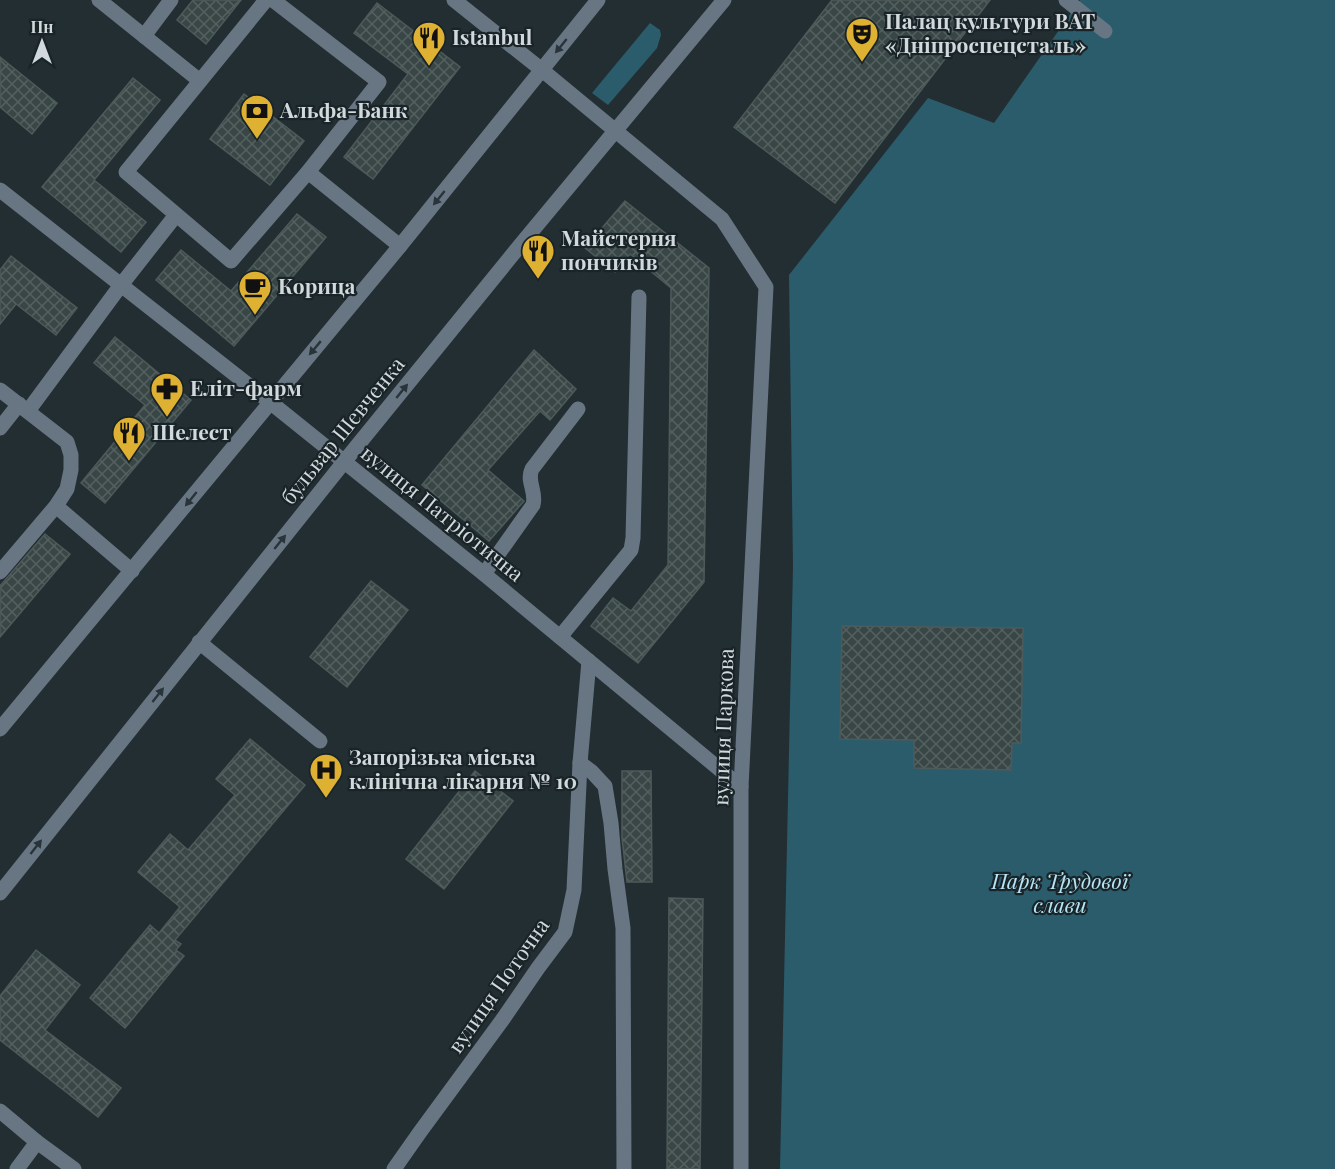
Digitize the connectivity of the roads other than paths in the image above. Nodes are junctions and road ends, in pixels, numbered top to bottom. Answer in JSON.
{"nodes":[{"id":1,"x":99,"y":0,"type":"edge"},
{"id":2,"x":171,"y":0,"type":"edge"},
{"id":3,"x":266,"y":0,"type":"edge"},
{"id":4,"x":273,"y":0,"type":"edge"},
{"id":5,"x":454,"y":0,"type":"edge"},
{"id":6,"x":598,"y":0,"type":"edge"},
{"id":7,"x":724,"y":0,"type":"edge"},
{"id":8,"x":1066,"y":0,"type":"edge"},
{"id":9,"x":1105,"y":31,"type":"dead end"},
{"id":10,"x":144,"y":36,"type":"junction"},
{"id":11,"x":542,"y":70,"type":"junction"},
{"id":12,"x":200,"y":81,"type":"junction"},
{"id":13,"x":616,"y":131,"type":"junction"},
{"id":14,"x":308,"y":172,"type":"junction"},
{"id":15,"x":0,"y":190,"type":"edge"},
{"id":16,"x":176,"y":215,"type":"junction"},
{"id":17,"x":400,"y":246,"type":"junction"},
{"id":18,"x":121,"y":285,"type":"junction"},
{"id":19,"x":639,"y":297,"type":"dead end"},
{"id":20,"x":0,"y":390,"type":"edge"},
{"id":21,"x":270,"y":402,"type":"junction"},
{"id":22,"x":23,"y":408,"type":"junction"},
{"id":23,"x":578,"y":409,"type":"dead end"},
{"id":24,"x":0,"y":428,"type":"edge"},
{"id":25,"x":344,"y":462,"type":"junction"},
{"id":26,"x":56,"y":506,"type":"junction"},
{"id":27,"x":132,"y":571,"type":"junction"},
{"id":28,"x":0,"y":572,"type":"edge"},
{"id":29,"x":484,"y":574,"type":"junction"},
{"id":30,"x":560,"y":637,"type":"junction"},
{"id":31,"x":200,"y":642,"type":"junction"},
{"id":32,"x":589,"y":661,"type":"junction"},
{"id":33,"x":0,"y":729,"type":"edge"},
{"id":34,"x":320,"y":741,"type":"dead end"},
{"id":35,"x":580,"y":763,"type":"junction"},
{"id":36,"x":741,"y":786,"type":"junction"},
{"id":37,"x":0,"y":893,"type":"edge"},
{"id":38,"x":0,"y":1110,"type":"edge"},
{"id":39,"x":38,"y":1142,"type":"junction"},
{"id":40,"x":17,"y":1169,"type":"edge"},
{"id":41,"x":74,"y":1169,"type":"edge"},
{"id":42,"x":394,"y":1169,"type":"edge"},
{"id":43,"x":624,"y":1169,"type":"edge"},
{"id":44,"x":741,"y":1169,"type":"edge"}],
"edges":[{"from":1,"to":10,"type":"street"},
{"from":2,"to":10,"type":"street"},
{"from":3,"to":12,"type":"street"},
{"from":4,"to":14,"type":"street"},
{"from":5,"to":11,"type":"street"},
{"from":6,"to":11,"type":"street","one_way":true},
{"from":7,"to":13,"type":"street","name":"бульвар Шевченка"},
{"from":8,"to":9,"type":"street"},
{"from":10,"to":12,"type":"street"},
{"from":11,"to":13,"type":"street"},
{"from":11,"to":17,"type":"street","one_way":true},
{"from":12,"to":16,"type":"street"},
{"from":25,"to":13,"type":"street","name":"бульвар Шевченка","one_way":true},
{"from":13,"to":36,"type":"street","name":"вулиця Паркова"},
{"from":14,"to":16,"type":"street"},
{"from":14,"to":17,"type":"street"},
{"from":15,"to":18,"type":"street","name":"вулиця Патріотична"},
{"from":16,"to":18,"type":"street"},
{"from":17,"to":21,"type":"street","one_way":true},
{"from":18,"to":21,"type":"street","name":"вулиця Патріотична"},
{"from":18,"to":22,"type":"street"},
{"from":19,"to":30,"type":"street"},
{"from":20,"to":22,"type":"street"},
{"from":21,"to":25,"type":"street","name":"вулиця Патріотична"},
{"from":21,"to":27,"type":"street","one_way":true},
{"from":22,"to":24,"type":"street"},
{"from":22,"to":26,"type":"street"},
{"from":23,"to":29,"type":"street"},
{"from":25,"to":29,"type":"street","name":"вулиця Патріотична"},
{"from":31,"to":25,"type":"street","name":"бульвар Шевченка","one_way":true},
{"from":26,"to":27,"type":"street"},
{"from":26,"to":28,"type":"street"},
{"from":27,"to":33,"type":"street"},
{"from":29,"to":30,"type":"street","name":"вулиця Патріотична"},
{"from":30,"to":32,"type":"street","name":"вулиця Патріотична"},
{"from":31,"to":34,"type":"street"},
{"from":37,"to":31,"type":"street","name":"бульвар Шевченка","one_way":true},
{"from":32,"to":35,"type":"street","name":"вулиця Поточна"},
{"from":32,"to":36,"type":"street","name":"вулиця Патріотична"},
{"from":35,"to":42,"type":"street","name":"вулиця Поточна"},
{"from":35,"to":43,"type":"street"},
{"from":36,"to":44,"type":"street","name":"вулиця Паркова"},
{"from":38,"to":39,"type":"street"},
{"from":39,"to":40,"type":"street"},
{"from":39,"to":41,"type":"street"}]}
